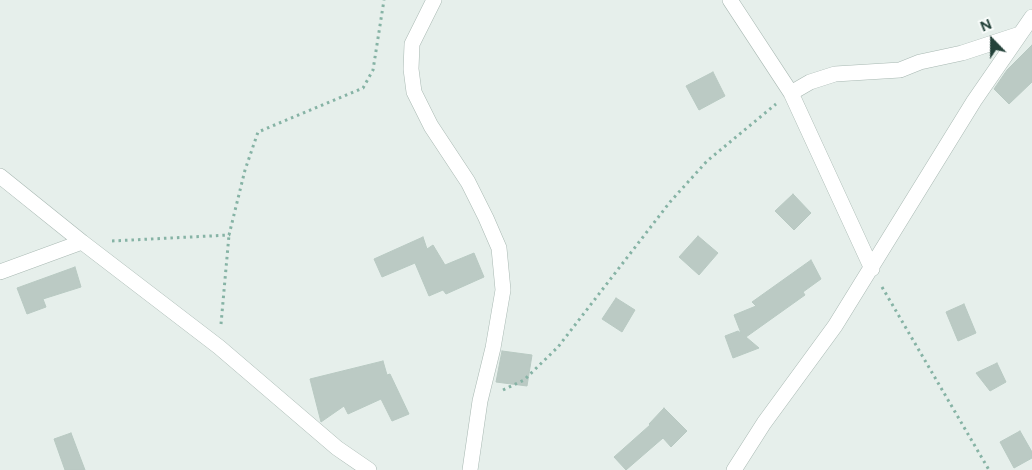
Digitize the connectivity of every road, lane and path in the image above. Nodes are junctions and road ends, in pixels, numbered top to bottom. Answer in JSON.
{"nodes":[{"id":1,"x":384,"y":0,"type":"edge"},
{"id":2,"x":434,"y":0,"type":"edge"},
{"id":3,"x":730,"y":0,"type":"edge"},
{"id":4,"x":1032,"y":17,"type":"edge"},
{"id":5,"x":1020,"y":34,"type":"junction"},
{"id":6,"x":792,"y":93,"type":"junction"},
{"id":7,"x":769,"y":109,"type":"dead end"},
{"id":8,"x":0,"y":176,"type":"edge"},
{"id":9,"x":230,"y":235,"type":"junction"},
{"id":10,"x":82,"y":242,"type":"junction"},
{"id":11,"x":872,"y":270,"type":"junction"},
{"id":12,"x":0,"y":272,"type":"edge"},
{"id":13,"x":219,"y":347,"type":"junction"},
{"id":14,"x":480,"y":401,"type":"junction"},
{"id":15,"x":368,"y":470,"type":"edge"},
{"id":16,"x":470,"y":470,"type":"edge"},
{"id":17,"x":734,"y":470,"type":"edge"},
{"id":18,"x":989,"y":470,"type":"edge"}],
"edges":[{"from":1,"to":9,"type":"path"},
{"from":2,"to":14,"type":"street"},
{"from":3,"to":6,"type":"street"},
{"from":4,"to":5,"type":"street"},
{"from":5,"to":6,"type":"street"},
{"from":5,"to":11,"type":"street"},
{"from":6,"to":11,"type":"street"},
{"from":7,"to":14,"type":"path"},
{"from":8,"to":10,"type":"street"},
{"from":9,"to":10,"type":"path"},
{"from":9,"to":13,"type":"path"},
{"from":10,"to":12,"type":"street"},
{"from":10,"to":13,"type":"street"},
{"from":11,"to":17,"type":"street"},
{"from":11,"to":18,"type":"path"},
{"from":13,"to":15,"type":"street"},
{"from":14,"to":16,"type":"street"}]}
